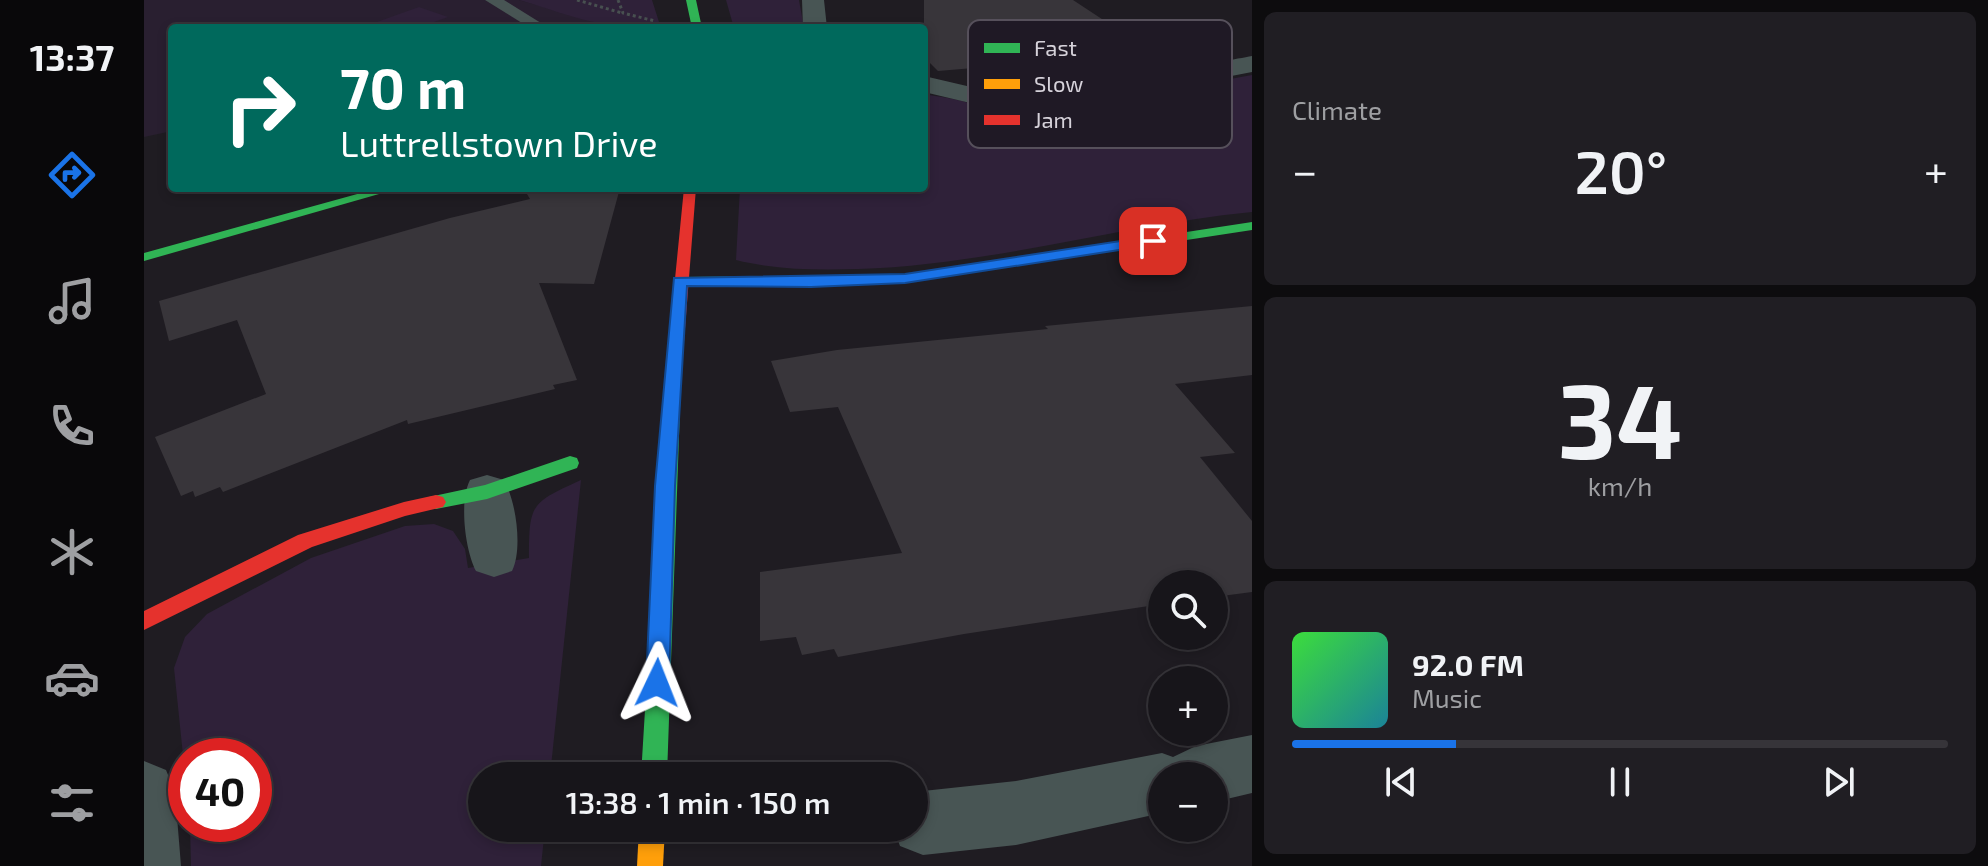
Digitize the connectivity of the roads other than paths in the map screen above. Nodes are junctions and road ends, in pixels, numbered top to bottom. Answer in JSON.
{"nodes":[{"id":1,"x":493,"y":0,"type":"edge"},
{"id":2,"x":691,"y":0,"type":"edge"},
{"id":3,"x":813,"y":0,"type":"edge"},
{"id":4,"x":534,"y":24,"type":"edge"},
{"id":5,"x":696,"y":24,"type":"edge"},
{"id":6,"x":815,"y":24,"type":"edge"},
{"id":7,"x":1252,"y":64,"type":"edge"},
{"id":8,"x":1232,"y":68,"type":"edge"},
{"id":9,"x":928,"y":85,"type":"edge"},
{"id":10,"x":968,"y":94,"type":"edge"},
{"id":11,"x":380,"y":192,"type":"edge"},
{"id":12,"x":690,"y":192,"type":"edge"},
{"id":13,"x":1252,"y":226,"type":"edge"},
{"id":14,"x":144,"y":257,"type":"edge"},
{"id":15,"x":680,"y":281,"type":"junction"},
{"id":16,"x":570,"y":463,"type":"dead end"},
{"id":17,"x":487,"y":492,"type":"junction"},
{"id":18,"x":494,"y":557,"type":"dead end"},
{"id":19,"x":144,"y":621,"type":"edge"},
{"id":20,"x":655,"y":762,"type":"edge"},
{"id":21,"x":1252,"y":764,"type":"edge"},
{"id":22,"x":1228,"y":769,"type":"edge"},
{"id":23,"x":1148,"y":786,"type":"edge"},
{"id":24,"x":144,"y":792,"type":"edge"},
{"id":25,"x":928,"y":822,"type":"edge"},
{"id":26,"x":651,"y":842,"type":"edge"},
{"id":27,"x":148,"y":866,"type":"edge"},
{"id":28,"x":650,"y":866,"type":"edge"}],
"edges":[{"from":1,"to":4,"type":"lane"},
{"from":2,"to":5,"type":"street"},
{"from":3,"to":6,"type":"street"},
{"from":7,"to":8,"type":"street"},
{"from":9,"to":10,"type":"street"},
{"from":11,"to":14,"type":"street"},
{"from":12,"to":15,"type":"street"},
{"from":13,"to":15,"type":"street"},
{"from":15,"to":20,"type":"street"},
{"from":16,"to":17,"type":"street"},
{"from":17,"to":18,"type":"street"},
{"from":17,"to":19,"type":"street"},
{"from":21,"to":22,"type":"street"},
{"from":23,"to":25,"type":"street"},
{"from":24,"to":27,"type":"street"},
{"from":26,"to":28,"type":"street"}]}
